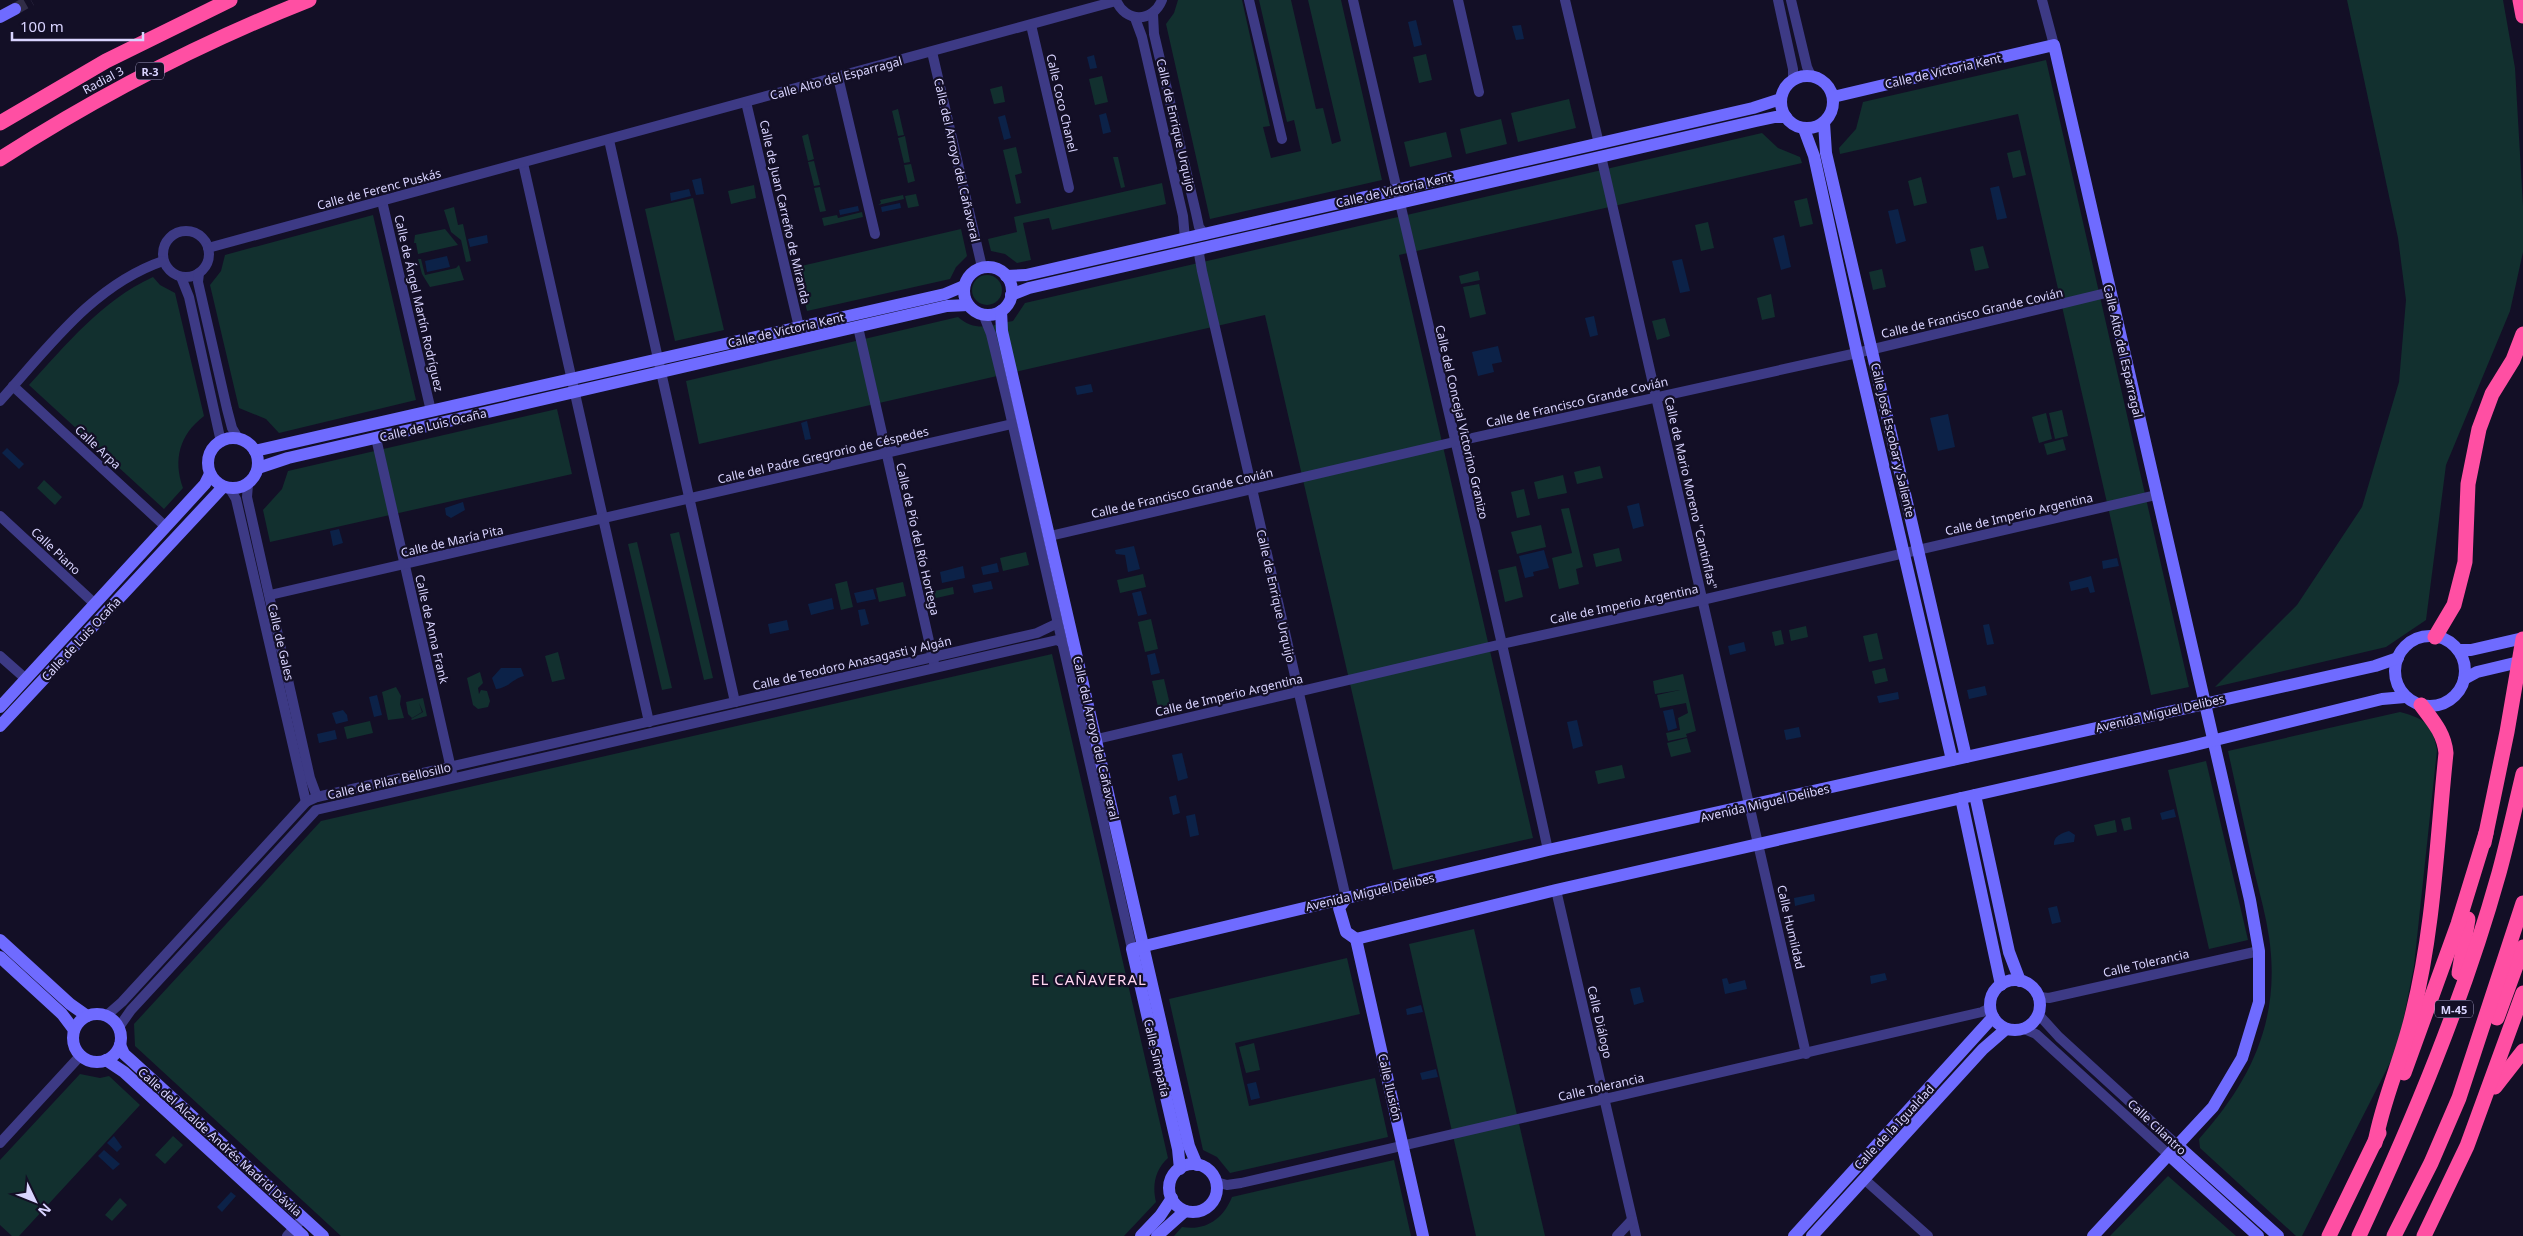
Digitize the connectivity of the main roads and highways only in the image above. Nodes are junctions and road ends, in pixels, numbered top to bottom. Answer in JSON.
{"nodes":[{"id":1,"x":230,"y":0,"type":"edge"},
{"id":2,"x":309,"y":0,"type":"edge"},
{"id":3,"x":2520,"y":0,"type":"edge"},
{"id":4,"x":15,"y":9,"type":"tunnel mouth"},
{"id":5,"x":2523,"y":16,"type":"edge"},
{"id":6,"x":0,"y":17,"type":"edge"},
{"id":7,"x":2054,"y":45,"type":"joint"},
{"id":8,"x":1833,"y":97,"type":"junction"},
{"id":9,"x":1781,"y":99,"type":"junction"},
{"id":10,"x":1786,"y":117,"type":"junction"},
{"id":11,"x":0,"y":123,"type":"edge"},
{"id":12,"x":1824,"y":123,"type":"junction"},
{"id":13,"x":1804,"y":128,"type":"junction"},
{"id":14,"x":1600,"y":150,"type":"junction"},
{"id":15,"x":0,"y":159,"type":"edge"},
{"id":16,"x":1204,"y":241,"type":"junction"},
{"id":17,"x":1006,"y":276,"type":"junction"},
{"id":18,"x":964,"y":286,"type":"junction"},
{"id":19,"x":1011,"y":295,"type":"junction"},
{"id":20,"x":968,"y":305,"type":"junction"},
{"id":21,"x":1001,"y":311,"type":"junction"},
{"id":22,"x":2523,"y":334,"type":"edge"},
{"id":23,"x":658,"y":366,"type":"junction"},
{"id":24,"x":608,"y":378,"type":"junction"},
{"id":25,"x":255,"y":451,"type":"junction"},
{"id":26,"x":258,"y":468,"type":"junction"},
{"id":27,"x":210,"y":474,"type":"junction"},
{"id":28,"x":226,"y":488,"type":"junction"},
{"id":29,"x":2435,"y":636,"type":"junction"},
{"id":30,"x":2523,"y":639,"type":"edge"},
{"id":31,"x":2458,"y":650,"type":"junction"},
{"id":32,"x":2398,"y":658,"type":"junction"},
{"id":33,"x":2523,"y":661,"type":"edge"},
{"id":34,"x":2464,"y":679,"type":"junction"},
{"id":35,"x":2405,"y":697,"type":"junction"},
{"id":36,"x":2204,"y":703,"type":"junction"},
{"id":37,"x":2421,"y":706,"type":"junction"},
{"id":38,"x":0,"y":707,"type":"edge"},
{"id":39,"x":0,"y":726,"type":"edge"},
{"id":40,"x":2213,"y":740,"type":"junction"},
{"id":41,"x":1966,"y":757,"type":"junction"},
{"id":42,"x":1952,"y":760,"type":"junction"},
{"id":43,"x":2523,"y":774,"type":"edge"},
{"id":44,"x":1974,"y":795,"type":"junction"},
{"id":45,"x":1961,"y":798,"type":"junction"},
{"id":46,"x":2486,"y":833,"type":"junction"},
{"id":47,"x":1346,"y":898,"type":"junction"},
{"id":48,"x":2523,"y":903,"type":"edge"},
{"id":49,"x":1356,"y":939,"type":"junction"},
{"id":50,"x":0,"y":940,"type":"edge"},
{"id":51,"x":1138,"y":947,"type":"junction"},
{"id":52,"x":2523,"y":947,"type":"edge"},
{"id":53,"x":0,"y":957,"type":"edge"},
{"id":54,"x":2020,"y":981,"type":"junction"},
{"id":55,"x":2001,"y":985,"type":"junction"},
{"id":56,"x":2523,"y":993,"type":"edge"},
{"id":57,"x":2459,"y":994,"type":"junction"},
{"id":58,"x":1991,"y":1012,"type":"junction"},
{"id":59,"x":87,"y":1016,"type":"junction"},
{"id":60,"x":2006,"y":1029,"type":"junction"},
{"id":61,"x":74,"y":1030,"type":"junction"},
{"id":62,"x":120,"y":1045,"type":"junction"},
{"id":63,"x":2523,"y":1052,"type":"edge"},
{"id":64,"x":106,"y":1060,"type":"junction"},
{"id":65,"x":2487,"y":1096,"type":"junction"},
{"id":66,"x":2459,"y":1098,"type":"junction"},
{"id":67,"x":2375,"y":1143,"type":"junction"},
{"id":68,"x":2173,"y":1150,"type":"junction"},
{"id":69,"x":1197,"y":1165,"type":"junction"},
{"id":70,"x":1180,"y":1169,"type":"junction"},
{"id":71,"x":1172,"y":1198,"type":"junction"},
{"id":72,"x":1185,"y":1211,"type":"junction"},
{"id":73,"x":295,"y":1233,"type":"edge"},
{"id":74,"x":323,"y":1236,"type":"edge"},
{"id":75,"x":1142,"y":1236,"type":"edge"},
{"id":76,"x":1157,"y":1236,"type":"edge"},
{"id":77,"x":1423,"y":1236,"type":"edge"},
{"id":78,"x":1794,"y":1236,"type":"edge"},
{"id":79,"x":1812,"y":1236,"type":"edge"},
{"id":80,"x":2093,"y":1236,"type":"edge"},
{"id":81,"x":2258,"y":1236,"type":"edge"},
{"id":82,"x":2278,"y":1236,"type":"edge"},
{"id":83,"x":2329,"y":1236,"type":"edge"},
{"id":84,"x":2359,"y":1236,"type":"edge"},
{"id":85,"x":2394,"y":1236,"type":"edge"},
{"id":86,"x":2424,"y":1236,"type":"edge"}],
"edges":[{"from":1,"to":11,"type":"highway","name":"Radial 3","number":"R-3"},
{"from":2,"to":15,"type":"highway","name":"Radial 3","number":"R-3"},
{"from":3,"to":5,"type":"highway"},
{"from":4,"to":6,"type":"main road"},
{"from":7,"to":8,"type":"main road","name":"Calle de Victoria Kent"},
{"from":7,"to":36,"type":"main road","name":"Calle Alto del Esparragal"},
{"from":8,"to":9,"type":"main road"},
{"from":8,"to":12,"type":"main road"},
{"from":9,"to":10,"type":"main road"},
{"from":9,"to":14,"type":"main road","name":"Calle de Victoria Kent"},
{"from":10,"to":13,"type":"main road"},
{"from":10,"to":14,"type":"main road","name":"Calle de Victoria Kent"},
{"from":12,"to":13,"type":"main road"},
{"from":12,"to":41,"type":"main road","name":"Calle José Escobar y Saliente"},
{"from":13,"to":42,"type":"main road","name":"Calle José Escobar y Saliente"},
{"from":14,"to":16,"type":"main road","name":"Calle de Victoria Kent"},
{"from":14,"to":16,"type":"main road","name":"Calle de Victoria Kent"},
{"from":16,"to":17,"type":"main road","name":"Calle de Victoria Kent"},
{"from":16,"to":19,"type":"main road","name":"Calle de Victoria Kent"},
{"from":17,"to":18,"type":"main road"},
{"from":17,"to":19,"type":"main road"},
{"from":18,"to":20,"type":"main road"},
{"from":18,"to":23,"type":"main road","name":"Calle de Victoria Kent"},
{"from":19,"to":21,"type":"main road"},
{"from":20,"to":21,"type":"main road"},
{"from":20,"to":23,"type":"main road","name":"Calle de Victoria Kent"},
{"from":21,"to":51,"type":"main road","name":"Calle del Arroyo del Cañaveral"},
{"from":22,"to":29,"type":"highway"},
{"from":23,"to":24,"type":"main road","name":"Calle de Victoria Kent"},
{"from":24,"to":25,"type":"main road","name":"Calle de Luis Ocaña"},
{"from":24,"to":26,"type":"main road","name":"Calle de Luis Ocaña"},
{"from":25,"to":26,"type":"main road"},
{"from":25,"to":27,"type":"main road"},
{"from":26,"to":28,"type":"main road"},
{"from":27,"to":28,"type":"main road"},
{"from":27,"to":38,"type":"main road","name":"Calle de Luis Ocaña"},
{"from":28,"to":39,"type":"main road","name":"Calle de Luis Ocaña"},
{"from":29,"to":31,"type":"main road"},
{"from":29,"to":32,"type":"main road"},
{"from":30,"to":31,"type":"main road"},
{"from":30,"to":46,"type":"highway"},
{"from":31,"to":34,"type":"main road"},
{"from":32,"to":35,"type":"main road"},
{"from":32,"to":36,"type":"main road","name":"Avenida Miguel Delibes"},
{"from":33,"to":34,"type":"main road"},
{"from":34,"to":37,"type":"main road"},
{"from":35,"to":37,"type":"main road"},
{"from":35,"to":40,"type":"main road"},
{"from":36,"to":40,"type":"main road","name":"Calle Alto del Esparragal"},
{"from":36,"to":41,"type":"main road","name":"Avenida Miguel Delibes"},
{"from":37,"to":67,"type":"highway"},
{"from":40,"to":44,"type":"main road"},
{"from":40,"to":68,"type":"main road","name":"Calle Alto del Esparragal"},
{"from":41,"to":42,"type":"main road","name":"Avenida Miguel Delibes"},
{"from":42,"to":47,"type":"main road","name":"Avenida Miguel Delibes"},
{"from":43,"to":57,"type":"highway","number":"M-45"},
{"from":44,"to":45,"type":"main road"},
{"from":44,"to":54,"type":"main road"},
{"from":45,"to":49,"type":"main road"},
{"from":45,"to":55,"type":"main road"},
{"from":46,"to":57,"type":"highway"},
{"from":46,"to":67,"type":"highway"},
{"from":47,"to":49,"type":"main road","name":"Calle de Enrique Urquijo"},
{"from":47,"to":51,"type":"main road","name":"Avenida Miguel Delibes"},
{"from":48,"to":66,"type":"highway","number":"M-45"},
{"from":49,"to":77,"type":"main road","name":"Calle Ilusión"},
{"from":50,"to":59,"type":"main road"},
{"from":51,"to":69,"type":"main road","name":"Calle del Arroyo del Cañaveral"},
{"from":51,"to":70,"type":"main road","name":"Calle Simpatía"},
{"from":52,"to":66,"type":"highway"},
{"from":53,"to":61,"type":"main road"},
{"from":54,"to":55,"type":"main road"},
{"from":54,"to":60,"type":"main road"},
{"from":55,"to":58,"type":"main road"},
{"from":56,"to":65,"type":"highway"},
{"from":57,"to":84,"type":"highway","number":"M-45"},
{"from":58,"to":60,"type":"main road"},
{"from":58,"to":78,"type":"main road","name":"Calle de la Igualdad"},
{"from":59,"to":61,"type":"main road"},
{"from":59,"to":62,"type":"main road"},
{"from":60,"to":79,"type":"main road","name":"Calle de la Igualdad"},
{"from":61,"to":64,"type":"main road"},
{"from":62,"to":64,"type":"main road"},
{"from":62,"to":74,"type":"main road","name":"Calle del Alcalde Andrés Madrid Dávila"},
{"from":63,"to":65,"type":"highway"},
{"from":64,"to":73,"type":"main road","name":"Calle del Alcalde Andrés Madrid Dávila"},
{"from":65,"to":86,"type":"highway"},
{"from":66,"to":85,"type":"highway","number":"M-45"},
{"from":67,"to":83,"type":"highway"},
{"from":68,"to":80,"type":"main road","name":"Calle Alto del Esparragal"},
{"from":68,"to":81,"type":"main road","name":"Calle Cilantro"},
{"from":68,"to":82,"type":"main road","name":"Calle Cilantro"},
{"from":69,"to":70,"type":"main road"},
{"from":69,"to":72,"type":"main road"},
{"from":70,"to":71,"type":"main road"},
{"from":71,"to":72,"type":"main road"},
{"from":71,"to":75,"type":"main road"},
{"from":72,"to":76,"type":"main road"}]}
